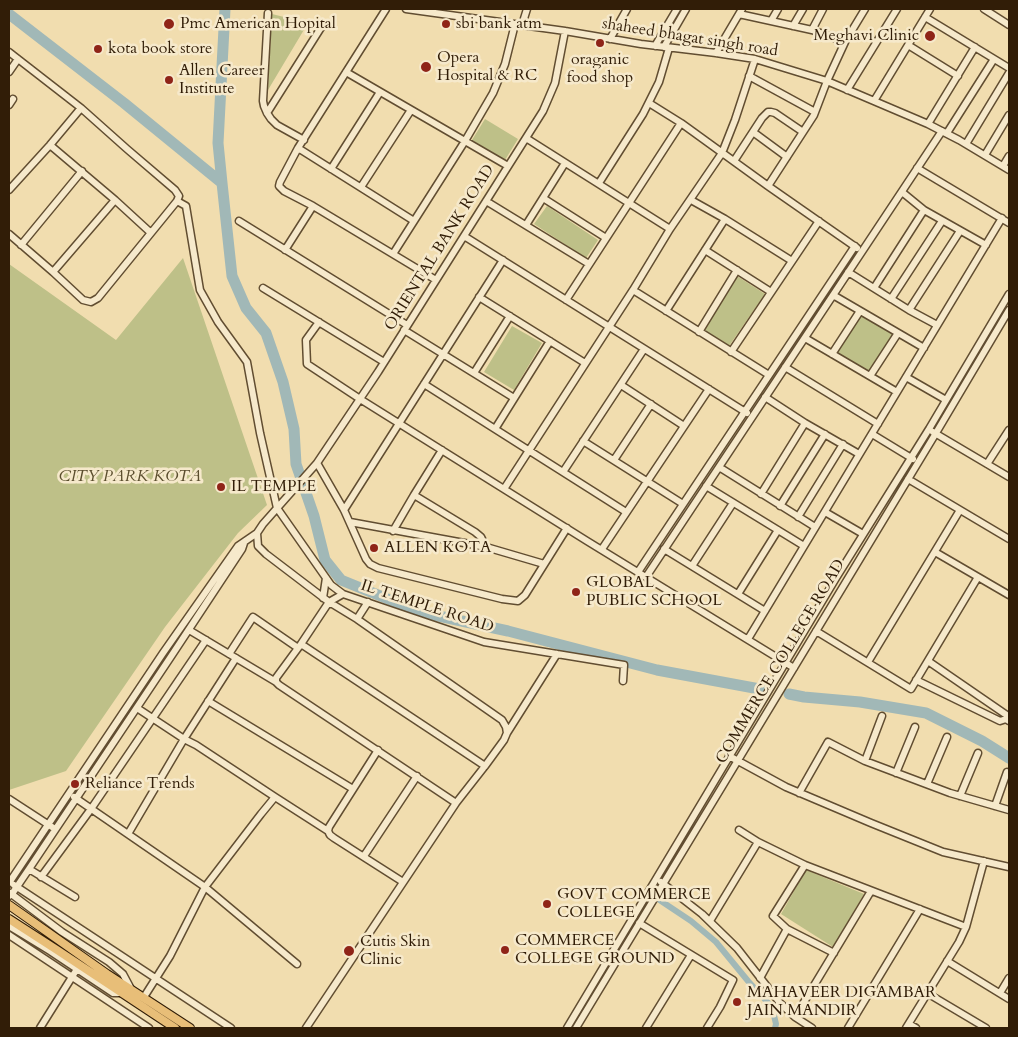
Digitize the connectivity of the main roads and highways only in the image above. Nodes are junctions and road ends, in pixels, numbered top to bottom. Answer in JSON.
{"nodes":[{"id":1,"x":11,"y":906,"type":"edge"},
{"id":2,"x":9,"y":919,"type":"edge"},
{"id":3,"x":105,"y":977,"type":"junction"},
{"id":4,"x":127,"y":991,"type":"junction"},
{"id":5,"x":175,"y":1028,"type":"edge"},
{"id":6,"x":190,"y":1028,"type":"edge"}],
"edges":[{"from":1,"to":3,"type":"main road"},
{"from":2,"to":3,"type":"main road"},
{"from":3,"to":4,"type":"main road"},
{"from":4,"to":5,"type":"main road"},
{"from":4,"to":6,"type":"main road"}]}
